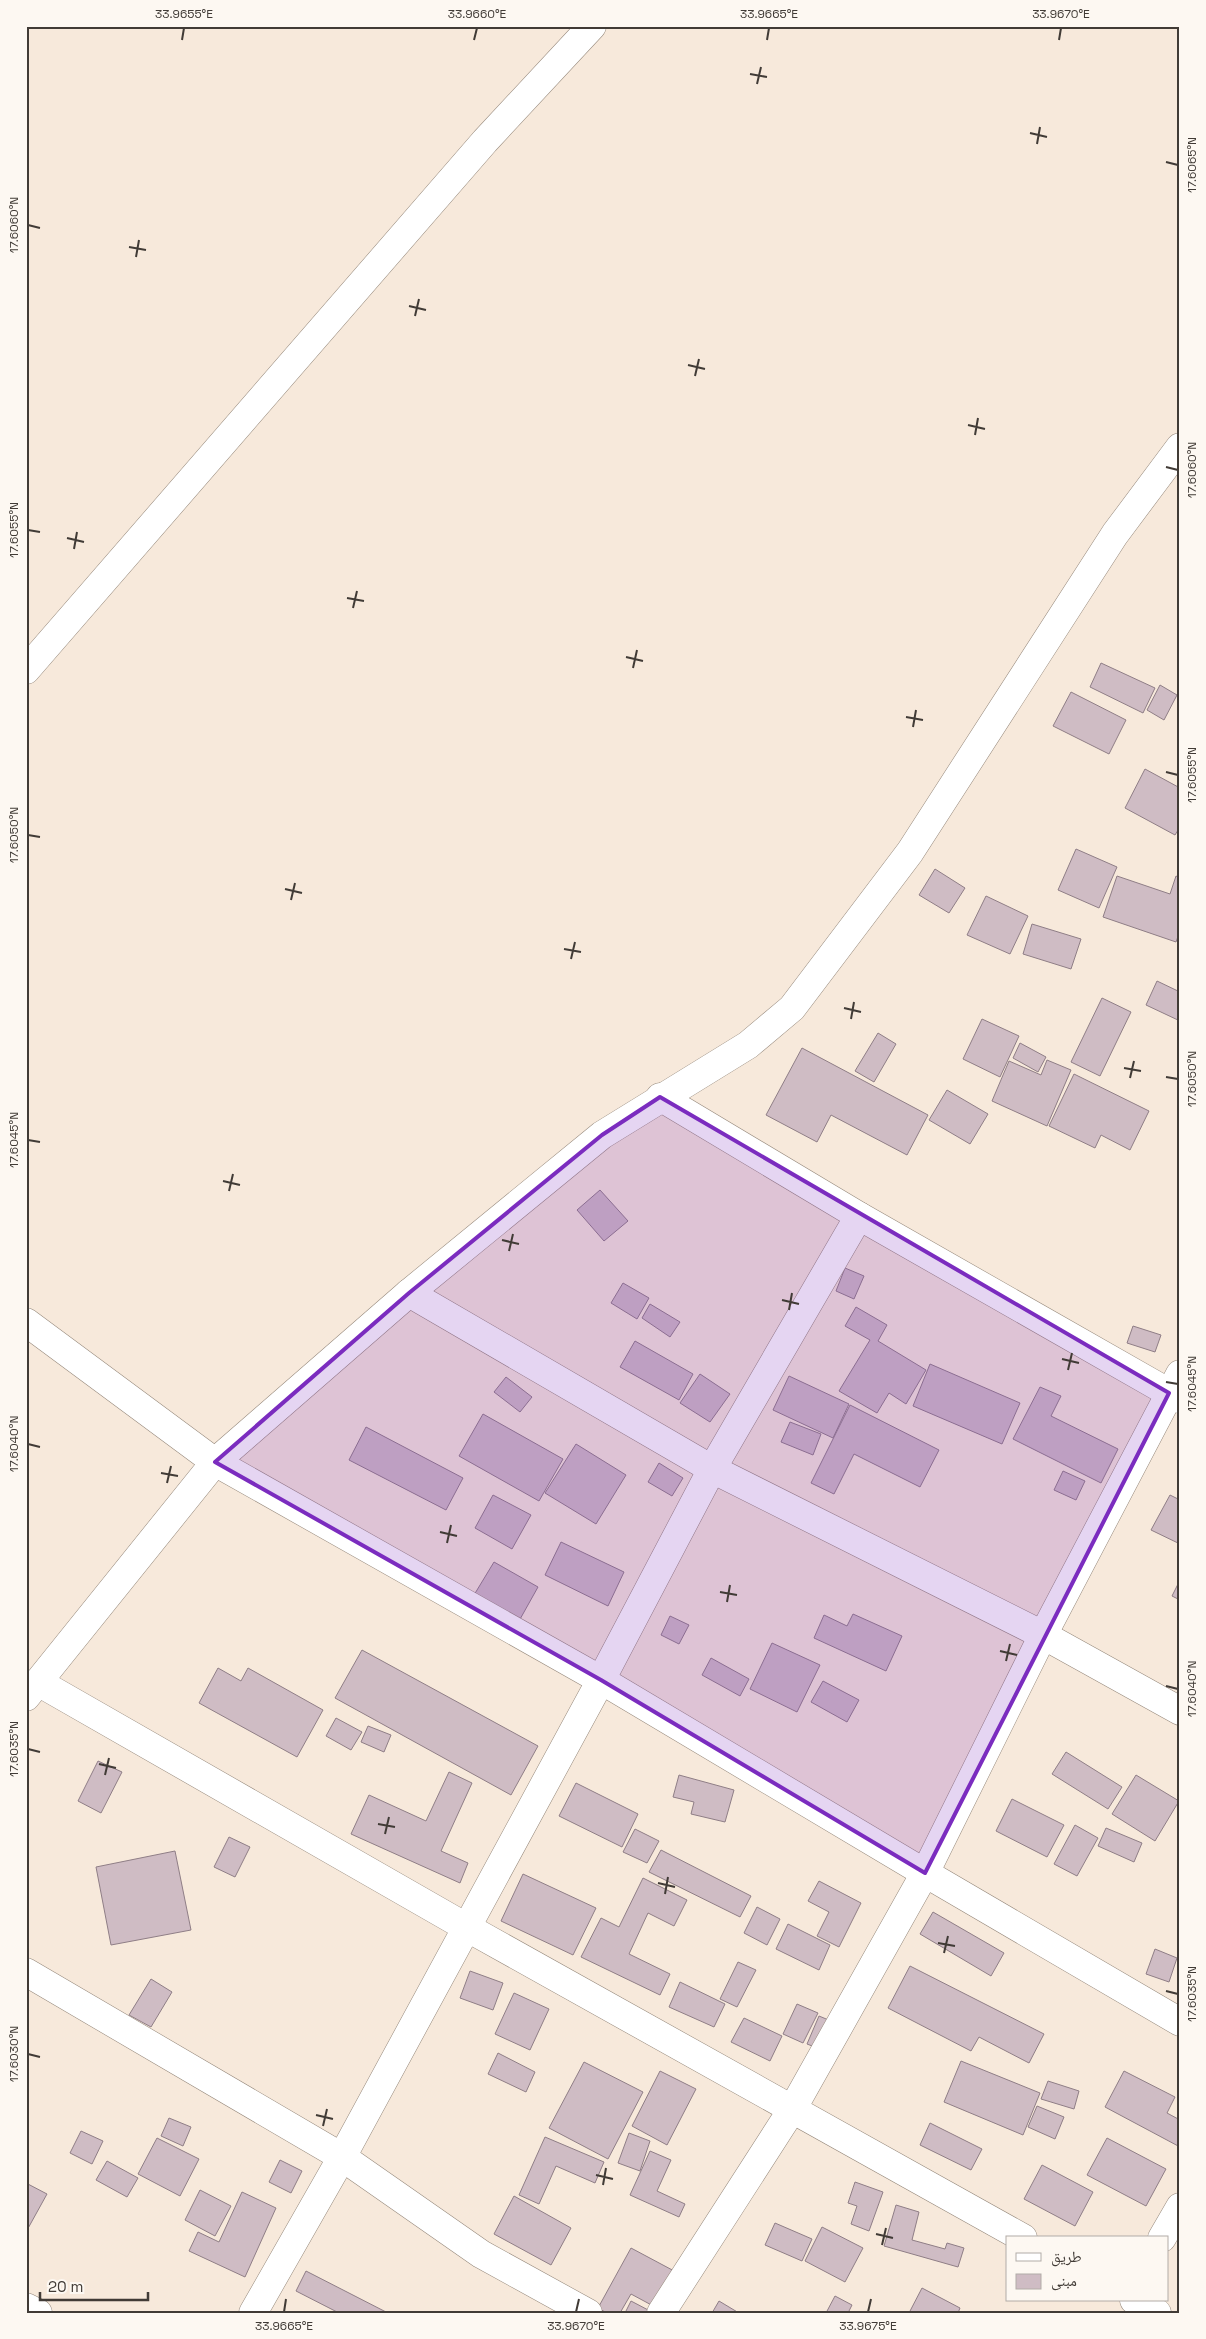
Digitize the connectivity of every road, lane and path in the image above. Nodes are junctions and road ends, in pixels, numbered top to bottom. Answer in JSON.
{"nodes":[{"id":1,"x":592,"y":26,"type":"edge"},
{"id":2,"x":1180,"y":446,"type":"edge"},
{"id":3,"x":26,"y":670,"type":"edge"},
{"id":4,"x":660,"y":1097,"type":"junction"},
{"id":5,"x":859,"y":1216,"type":"junction"},
{"id":6,"x":409,"y":1293,"type":"junction"},
{"id":7,"x":26,"y":1322,"type":"edge"},
{"id":8,"x":1176,"y":1389,"type":"edge"},
{"id":9,"x":215,"y":1462,"type":"junction"},
{"id":10,"x":712,"y":1469,"type":"junction"},
{"id":11,"x":1043,"y":1635,"type":"junction"},
{"id":12,"x":602,"y":1680,"type":"junction"},
{"id":13,"x":32,"y":1689,"type":"edge"},
{"id":14,"x":1180,"y":1710,"type":"edge"},
{"id":15,"x":925,"y":1874,"type":"junction"},
{"id":16,"x":466,"y":1927,"type":"junction"},
{"id":17,"x":26,"y":1972,"type":"edge"},
{"id":18,"x":1180,"y":2022,"type":"edge"},
{"id":19,"x":793,"y":2108,"type":"junction"},
{"id":20,"x":342,"y":2157,"type":"junction"},
{"id":21,"x":1180,"y":2207,"type":"edge"},
{"id":22,"x":1019,"y":2236,"type":"edge"},
{"id":23,"x":1163,"y":2236,"type":"edge"},
{"id":24,"x":1138,"y":2302,"type":"edge"},
{"id":25,"x":26,"y":2306,"type":"edge"},
{"id":26,"x":38,"y":2313,"type":"edge"},
{"id":27,"x":253,"y":2313,"type":"edge"},
{"id":28,"x":588,"y":2313,"type":"edge"},
{"id":29,"x":661,"y":2313,"type":"edge"},
{"id":30,"x":1157,"y":2313,"type":"edge"}],
"edges":[{"from":1,"to":3,"type":"street"},
{"from":2,"to":4,"type":"street"},
{"from":4,"to":5,"type":"street"},
{"from":4,"to":6,"type":"street"},
{"from":5,"to":8,"type":"street"},
{"from":5,"to":10,"type":"street"},
{"from":6,"to":9,"type":"street"},
{"from":6,"to":10,"type":"street"},
{"from":7,"to":9,"type":"street"},
{"from":8,"to":11,"type":"street"},
{"from":9,"to":12,"type":"street"},
{"from":9,"to":13,"type":"street"},
{"from":10,"to":11,"type":"street"},
{"from":10,"to":12,"type":"street"},
{"from":11,"to":14,"type":"street"},
{"from":11,"to":15,"type":"street"},
{"from":12,"to":15,"type":"street"},
{"from":12,"to":16,"type":"street"},
{"from":13,"to":16,"type":"street"},
{"from":15,"to":18,"type":"street"},
{"from":15,"to":19,"type":"street"},
{"from":16,"to":19,"type":"street"},
{"from":16,"to":20,"type":"street"},
{"from":17,"to":20,"type":"street"},
{"from":19,"to":22,"type":"street"},
{"from":19,"to":29,"type":"street"},
{"from":20,"to":27,"type":"street"},
{"from":20,"to":28,"type":"street"},
{"from":21,"to":23,"type":"street"},
{"from":24,"to":30,"type":"street"},
{"from":25,"to":26,"type":"street"}]}
